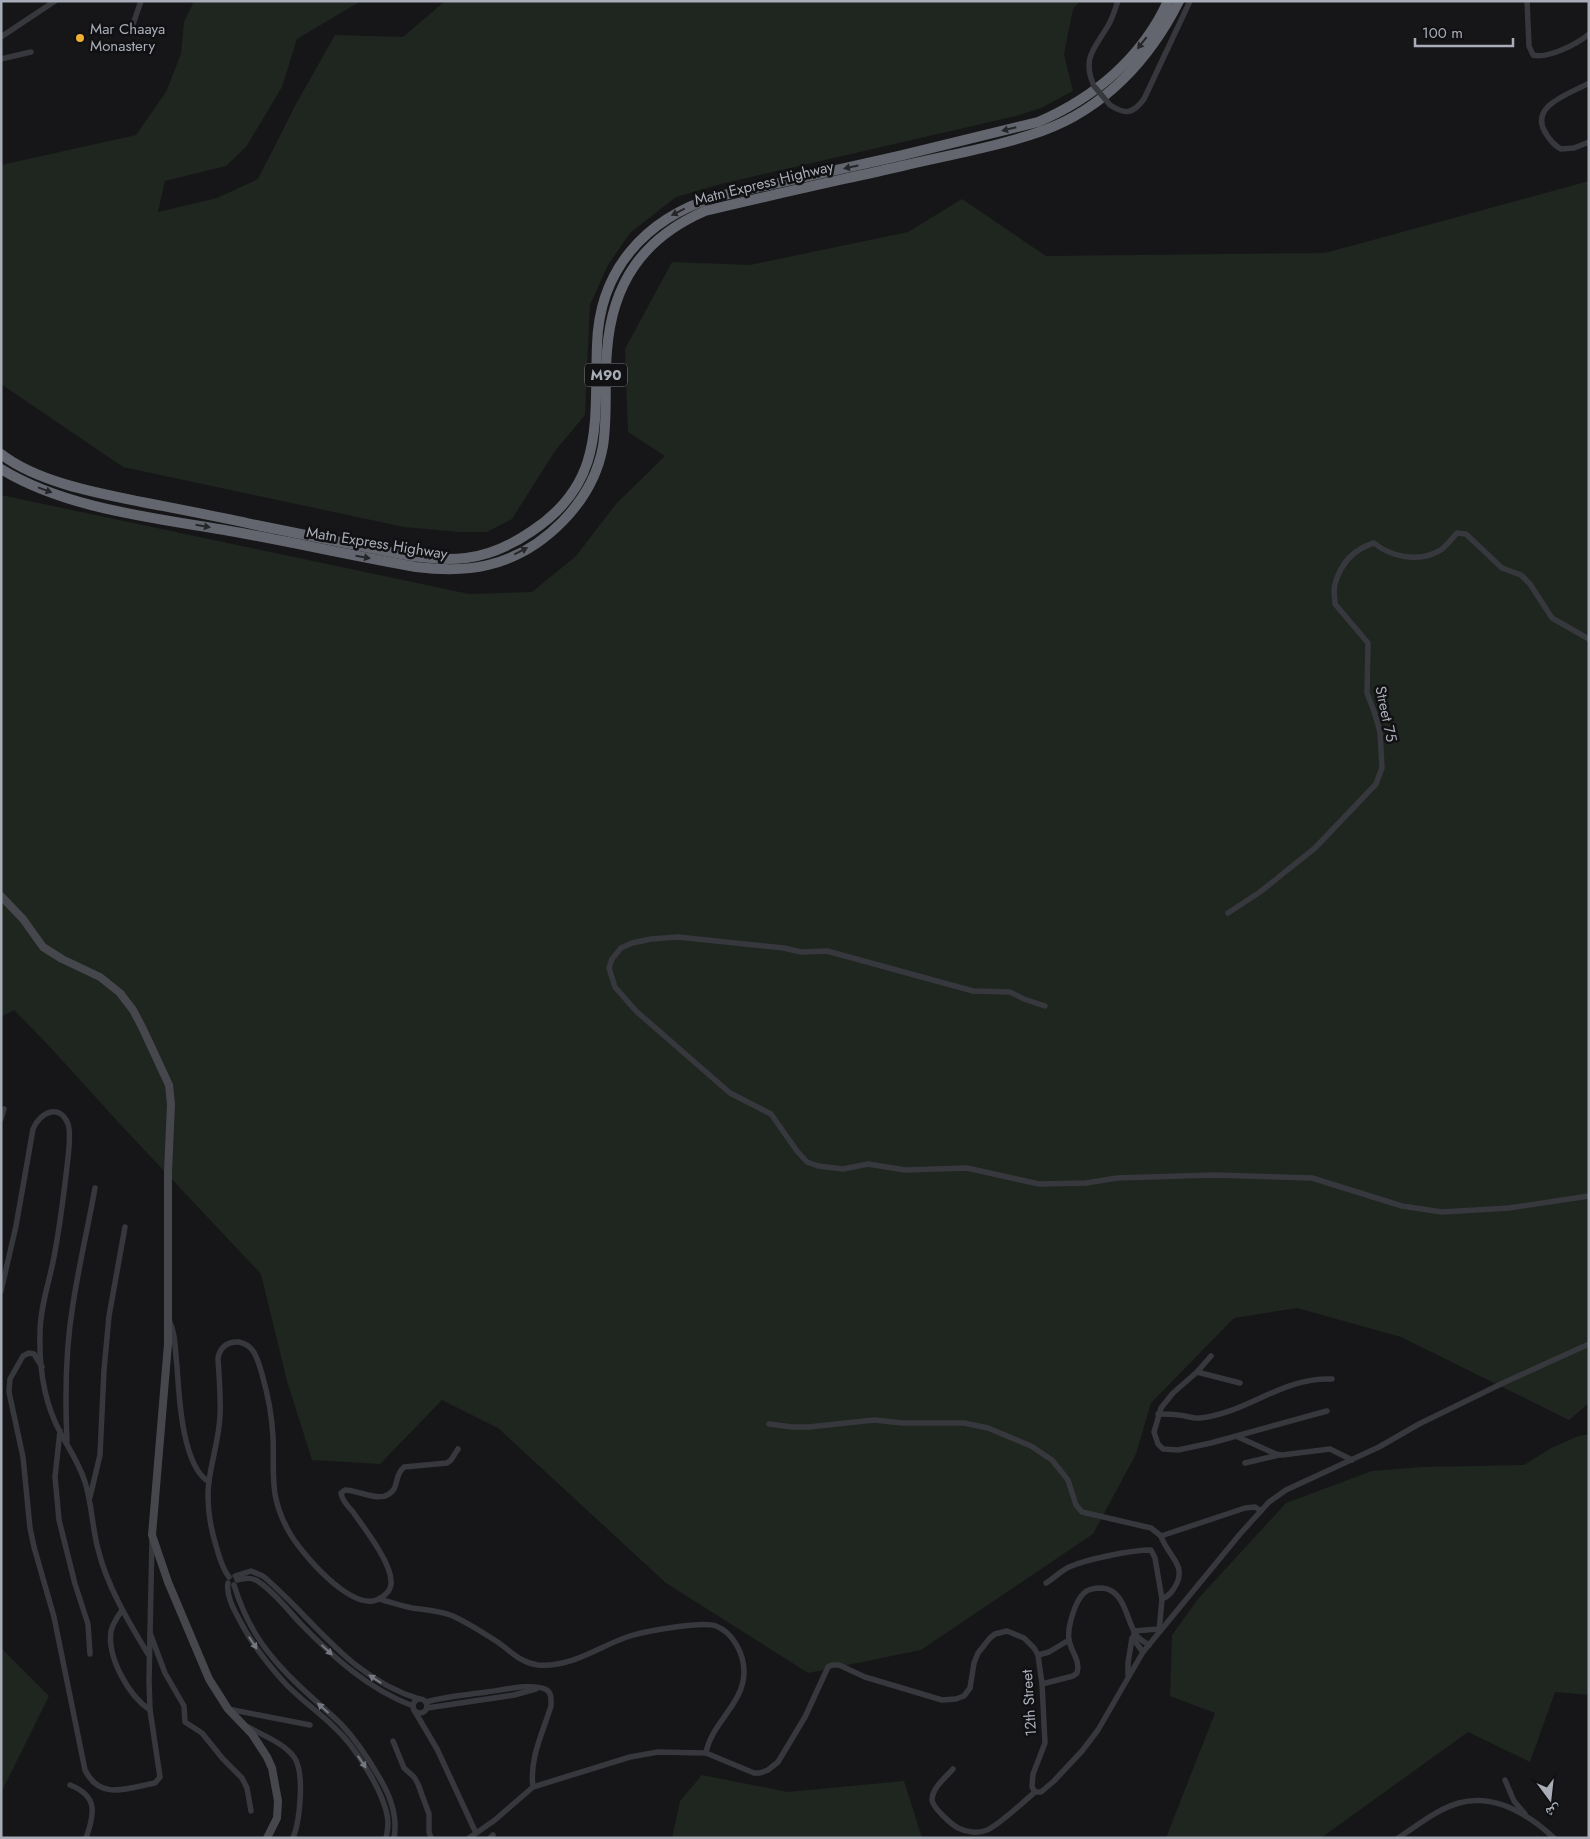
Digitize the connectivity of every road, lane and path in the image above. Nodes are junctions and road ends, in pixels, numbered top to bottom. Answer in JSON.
{"nodes":[{"id":1,"x":55,"y":1,"type":"edge"},
{"id":2,"x":140,"y":1,"type":"edge"},
{"id":3,"x":1118,"y":1,"type":"edge"},
{"id":4,"x":1168,"y":1,"type":"edge"},
{"id":5,"x":1179,"y":1,"type":"edge"},
{"id":6,"x":1190,"y":1,"type":"edge"},
{"id":7,"x":1527,"y":1,"type":"edge"},
{"id":8,"x":131,"y":30,"type":"dead end"},
{"id":9,"x":1589,"y":34,"type":"edge"},
{"id":10,"x":1,"y":37,"type":"edge"},
{"id":11,"x":31,"y":52,"type":"dead end"},
{"id":12,"x":1,"y":59,"type":"edge"},
{"id":13,"x":1589,"y":82,"type":"edge"},
{"id":14,"x":1589,"y":142,"type":"edge"},
{"id":15,"x":1,"y":454,"type":"edge"},
{"id":16,"x":1,"y":469,"type":"edge"},
{"id":17,"x":1589,"y":639,"type":"edge"},
{"id":18,"x":1,"y":896,"type":"edge"},
{"id":19,"x":1228,"y":913,"type":"dead end"},
{"id":20,"x":1045,"y":1006,"type":"dead end"},
{"id":21,"x":4,"y":1109,"type":"dead end"},
{"id":22,"x":1,"y":1119,"type":"edge"},
{"id":23,"x":95,"y":1188,"type":"dead end"},
{"id":24,"x":1589,"y":1196,"type":"edge"},
{"id":25,"x":125,"y":1227,"type":"dead end"},
{"id":26,"x":1,"y":1291,"type":"edge"},
{"id":27,"x":168,"y":1318,"type":"junction"},
{"id":28,"x":1589,"y":1344,"type":"edge"},
{"id":29,"x":1212,"y":1356,"type":"dead end"},
{"id":30,"x":42,"y":1367,"type":"junction"},
{"id":31,"x":1197,"y":1372,"type":"junction"},
{"id":32,"x":1332,"y":1380,"type":"dead end"},
{"id":33,"x":1240,"y":1383,"type":"dead end"},
{"id":34,"x":1327,"y":1411,"type":"dead end"},
{"id":35,"x":1158,"y":1414,"type":"junction"},
{"id":36,"x":770,"y":1424,"type":"dead end"},
{"id":37,"x":60,"y":1432,"type":"junction"},
{"id":38,"x":1238,"y":1437,"type":"junction"},
{"id":39,"x":67,"y":1442,"type":"junction"},
{"id":40,"x":458,"y":1449,"type":"dead end"},
{"id":41,"x":1282,"y":1455,"type":"junction"},
{"id":42,"x":1352,"y":1460,"type":"junction"},
{"id":43,"x":1245,"y":1463,"type":"dead end"},
{"id":44,"x":209,"y":1482,"type":"junction"},
{"id":45,"x":90,"y":1498,"type":"junction"},
{"id":46,"x":1261,"y":1511,"type":"junction"},
{"id":47,"x":152,"y":1536,"type":"junction"},
{"id":48,"x":1161,"y":1536,"type":"junction"},
{"id":49,"x":233,"y":1580,"type":"junction"},
{"id":50,"x":1046,"y":1583,"type":"dead end"},
{"id":51,"x":379,"y":1600,"type":"junction"},
{"id":52,"x":1162,"y":1600,"type":"junction"},
{"id":53,"x":122,"y":1610,"type":"junction"},
{"id":54,"x":245,"y":1612,"type":"junction"},
{"id":55,"x":237,"y":1615,"type":"junction"},
{"id":56,"x":308,"y":1622,"type":"junction"},
{"id":57,"x":304,"y":1627,"type":"junction"},
{"id":58,"x":149,"y":1629,"type":"junction"},
{"id":59,"x":1159,"y":1632,"type":"junction"},
{"id":60,"x":1134,"y":1634,"type":"junction"},
{"id":61,"x":1069,"y":1640,"type":"junction"},
{"id":62,"x":1149,"y":1645,"type":"junction"},
{"id":63,"x":1143,"y":1652,"type":"junction"},
{"id":64,"x":90,"y":1654,"type":"dead end"},
{"id":65,"x":1038,"y":1655,"type":"junction"},
{"id":66,"x":148,"y":1656,"type":"junction"},
{"id":67,"x":273,"y":1659,"type":"junction"},
{"id":68,"x":268,"y":1663,"type":"junction"},
{"id":69,"x":1128,"y":1678,"type":"junction"},
{"id":70,"x":1042,"y":1684,"type":"junction"},
{"id":71,"x":419,"y":1699,"type":"junction"},
{"id":72,"x":426,"y":1707,"type":"junction"},
{"id":73,"x":414,"y":1708,"type":"junction"},
{"id":74,"x":228,"y":1709,"type":"junction"},
{"id":75,"x":150,"y":1710,"type":"junction"},
{"id":76,"x":310,"y":1725,"type":"dead end"},
{"id":77,"x":245,"y":1726,"type":"junction"},
{"id":78,"x":425,"y":1728,"type":"junction"},
{"id":79,"x":392,"y":1741,"type":"dead end"},
{"id":80,"x":706,"y":1753,"type":"junction"},
{"id":81,"x":953,"y":1769,"type":"dead end"},
{"id":82,"x":1505,"y":1780,"type":"dead end"},
{"id":83,"x":70,"y":1785,"type":"dead end"},
{"id":84,"x":533,"y":1787,"type":"junction"},
{"id":85,"x":1035,"y":1792,"type":"junction"},
{"id":86,"x":251,"y":1811,"type":"dead end"},
{"id":87,"x":1526,"y":1816,"type":"junction"},
{"id":88,"x":476,"y":1833,"type":"junction"},
{"id":89,"x":86,"y":1838,"type":"edge"},
{"id":90,"x":268,"y":1838,"type":"edge"},
{"id":91,"x":293,"y":1838,"type":"edge"},
{"id":92,"x":386,"y":1838,"type":"edge"},
{"id":93,"x":394,"y":1838,"type":"edge"},
{"id":94,"x":431,"y":1838,"type":"edge"},
{"id":95,"x":469,"y":1838,"type":"edge"},
{"id":96,"x":1398,"y":1838,"type":"edge"},
{"id":97,"x":1554,"y":1838,"type":"edge"}],
"edges":[{"from":1,"to":10,"type":"street"},
{"from":2,"to":8,"type":"street"},
{"from":3,"to":6,"type":"street","bridge":true},
{"from":4,"to":15,"type":"highway","name":"Matn Express Highway","number":"M90","one_way":true},
{"from":16,"to":5,"type":"highway","name":"Matn Express Highway","number":"M90","one_way":true},
{"from":7,"to":9,"type":"street"},
{"from":11,"to":12,"type":"street"},
{"from":13,"to":14,"type":"street"},
{"from":17,"to":19,"type":"street","name":"Street 75"},
{"from":18,"to":27,"type":"main road"},
{"from":20,"to":24,"type":"street"},
{"from":21,"to":22,"type":"street"},
{"from":23,"to":39,"type":"street"},
{"from":25,"to":45,"type":"street"},
{"from":26,"to":30,"type":"street"},
{"from":27,"to":44,"type":"street"},
{"from":27,"to":47,"type":"main road"},
{"from":28,"to":42,"type":"street"},
{"from":29,"to":31,"type":"street"},
{"from":30,"to":37,"type":"street"},
{"from":30,"to":75,"type":"street"},
{"from":31,"to":33,"type":"street"},
{"from":31,"to":35,"type":"street"},
{"from":32,"to":35,"type":"street"},
{"from":34,"to":38,"type":"street"},
{"from":35,"to":38,"type":"street"},
{"from":36,"to":48,"type":"street"},
{"from":37,"to":39,"type":"street"},
{"from":37,"to":64,"type":"street"},
{"from":38,"to":41,"type":"street"},
{"from":39,"to":45,"type":"street"},
{"from":40,"to":51,"type":"street"},
{"from":41,"to":42,"type":"street"},
{"from":41,"to":43,"type":"street"},
{"from":42,"to":46,"type":"street"},
{"from":44,"to":49,"type":"street"},
{"from":44,"to":51,"type":"street"},
{"from":45,"to":53,"type":"street"},
{"from":46,"to":48,"type":"street"},
{"from":46,"to":59,"type":"street"},
{"from":47,"to":58,"type":"street"},
{"from":47,"to":74,"type":"main road"},
{"from":48,"to":52,"type":"street"},
{"from":49,"to":54,"type":"street"},
{"from":49,"to":55,"type":"street"},
{"from":49,"to":56,"type":"street"},
{"from":49,"to":57,"type":"street"},
{"from":50,"to":52,"type":"street"},
{"from":51,"to":80,"type":"street"},
{"from":52,"to":59,"type":"street"},
{"from":53,"to":66,"type":"street"},
{"from":53,"to":75,"type":"street"},
{"from":54,"to":55,"type":"street"},
{"from":54,"to":67,"type":"street"},
{"from":55,"to":68,"type":"street","one_way":true},
{"from":56,"to":57,"type":"street"},
{"from":71,"to":56,"type":"street","one_way":true},
{"from":57,"to":73,"type":"street","one_way":true},
{"from":58,"to":66,"type":"street"},
{"from":58,"to":86,"type":"street"},
{"from":59,"to":60,"type":"street"},
{"from":59,"to":62,"type":"street"},
{"from":60,"to":61,"type":"street"},
{"from":60,"to":62,"type":"street"},
{"from":60,"to":63,"type":"street"},
{"from":60,"to":69,"type":"street"},
{"from":61,"to":65,"type":"street"},
{"from":61,"to":70,"type":"street"},
{"from":62,"to":63,"type":"street"},
{"from":63,"to":69,"type":"street"},
{"from":65,"to":70,"type":"street","name":"12th Street"},
{"from":65,"to":80,"type":"street","name":"12th Street"},
{"from":66,"to":75,"type":"street"},
{"from":67,"to":68,"type":"street"},
{"from":93,"to":67,"type":"street","one_way":true},
{"from":68,"to":92,"type":"street","one_way":true},
{"from":69,"to":85,"type":"street"},
{"from":70,"to":85,"type":"street","name":"12th Street"},
{"from":71,"to":72,"type":"street"},
{"from":71,"to":73,"type":"street"},
{"from":72,"to":73,"type":"street"},
{"from":72,"to":78,"type":"street"},
{"from":72,"to":84,"type":"street"},
{"from":73,"to":78,"type":"street"},
{"from":74,"to":76,"type":"street"},
{"from":74,"to":77,"type":"main road"},
{"from":77,"to":90,"type":"main road"},
{"from":77,"to":91,"type":"street"},
{"from":78,"to":88,"type":"street"},
{"from":79,"to":94,"type":"street"},
{"from":80,"to":84,"type":"street"},
{"from":81,"to":85,"type":"street"},
{"from":82,"to":87,"type":"street"},
{"from":83,"to":89,"type":"street"},
{"from":84,"to":88,"type":"street"},
{"from":87,"to":96,"type":"street"},
{"from":87,"to":97,"type":"street"},
{"from":88,"to":95,"type":"street"}]}
